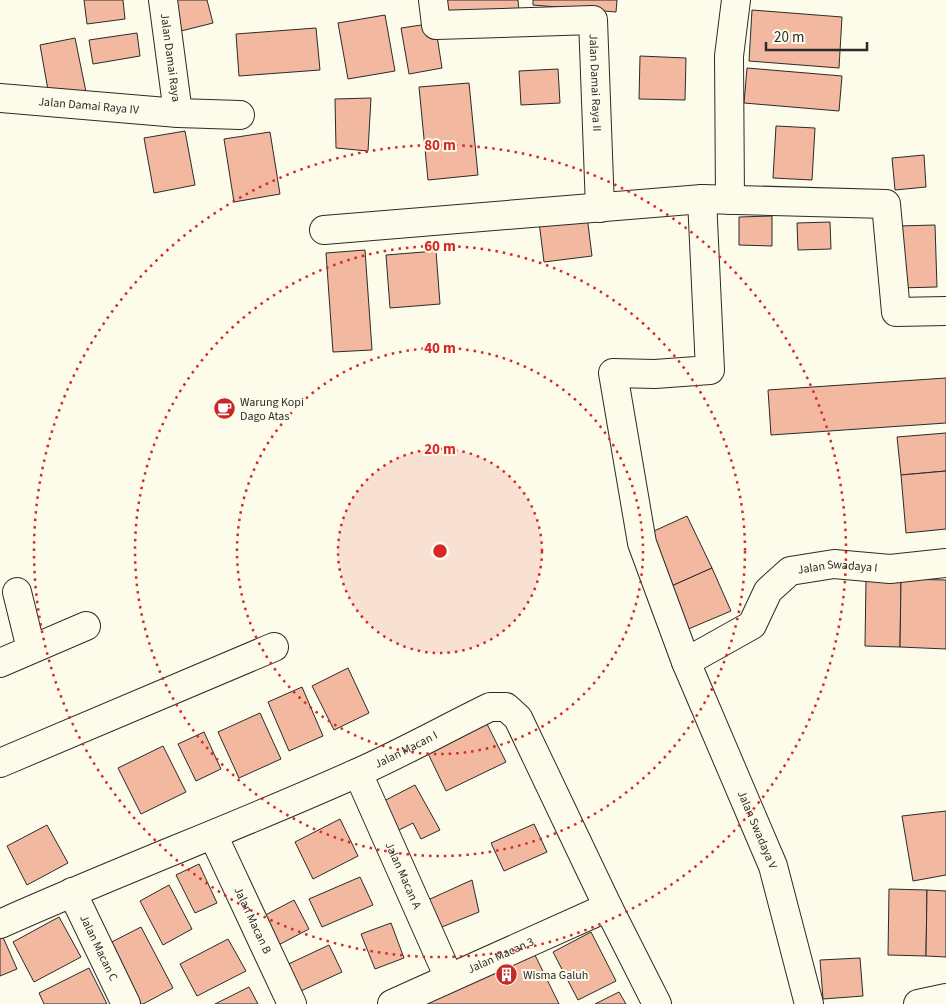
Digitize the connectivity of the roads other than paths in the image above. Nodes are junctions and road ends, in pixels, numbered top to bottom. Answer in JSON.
{"nodes":[{"id":1,"x":163,"y":0,"type":"edge"},
{"id":2,"x":433,"y":0,"type":"edge"},
{"id":3,"x":736,"y":0,"type":"edge"},
{"id":4,"x":0,"y":98,"type":"edge"},
{"id":5,"x":178,"y":113,"type":"junction"},
{"id":6,"x":240,"y":115,"type":"dead end"},
{"id":7,"x":702,"y":199,"type":"junction"},
{"id":8,"x":730,"y":200,"type":"junction"},
{"id":9,"x":600,"y":208,"type":"junction"},
{"id":10,"x":324,"y":230,"type":"dead end"},
{"id":11,"x":946,"y":311,"type":"edge"},
{"id":12,"x":946,"y":563,"type":"edge"},
{"id":13,"x":17,"y":592,"type":"dead end"},
{"id":14,"x":86,"y":626,"type":"dead end"},
{"id":15,"x":274,"y":647,"type":"dead end"},
{"id":16,"x":31,"y":649,"type":"junction"},
{"id":17,"x":686,"y":662,"type":"junction"},
{"id":18,"x":0,"y":663,"type":"edge"},
{"id":19,"x":0,"y":763,"type":"edge"},
{"id":20,"x":358,"y":773,"type":"junction"},
{"id":21,"x":213,"y":835,"type":"junction"},
{"id":22,"x":72,"y":892,"type":"junction"},
{"id":23,"x":608,"y":907,"type":"junction"},
{"id":24,"x":0,"y":924,"type":"edge"},
{"id":25,"x":449,"y":978,"type":"junction"},
{"id":26,"x":946,"y":998,"type":"edge"},
{"id":27,"x":126,"y":1004,"type":"edge"},
{"id":28,"x":292,"y":1004,"type":"edge"},
{"id":29,"x":392,"y":1004,"type":"edge"},
{"id":30,"x":657,"y":1004,"type":"edge"},
{"id":31,"x":809,"y":1004,"type":"edge"},
{"id":32,"x":918,"y":1004,"type":"edge"}],
"edges":[{"from":1,"to":5,"type":"street","name":"Jalan Damai Raya"},
{"from":2,"to":9,"type":"street","name":"Jalan Damai Raya II"},
{"from":3,"to":8,"type":"street"},
{"from":4,"to":5,"type":"street","name":"Jalan Damai Raya IV"},
{"from":5,"to":6,"type":"street","name":"Jalan Damai Raya IV"},
{"from":7,"to":8,"type":"street"},
{"from":7,"to":9,"type":"street"},
{"from":7,"to":17,"type":"street"},
{"from":8,"to":11,"type":"street"},
{"from":9,"to":10,"type":"street"},
{"from":12,"to":17,"type":"street","name":"Jalan Swadaya I"},
{"from":13,"to":16,"type":"street"},
{"from":14,"to":16,"type":"street"},
{"from":15,"to":19,"type":"street"},
{"from":16,"to":18,"type":"street"},
{"from":17,"to":31,"type":"street","name":"Jalan Swadaya V"},
{"from":20,"to":21,"type":"street","name":"Jalan Macan I"},
{"from":20,"to":23,"type":"street","name":"Jalan Macan I"},
{"from":20,"to":25,"type":"street","name":"Jalan Macan A"},
{"from":21,"to":22,"type":"street","name":"Jalan Macan I"},
{"from":21,"to":28,"type":"street","name":"Jalan Macan B"},
{"from":22,"to":24,"type":"street","name":"Jalan Macan I"},
{"from":22,"to":27,"type":"street","name":"Jalan Macan C"},
{"from":23,"to":25,"type":"street","name":"Jalan Macan 3"},
{"from":23,"to":30,"type":"street","name":"Jalan Macan I"},
{"from":25,"to":29,"type":"street","name":"Jalan Macan 3"},
{"from":26,"to":32,"type":"street"}]}
